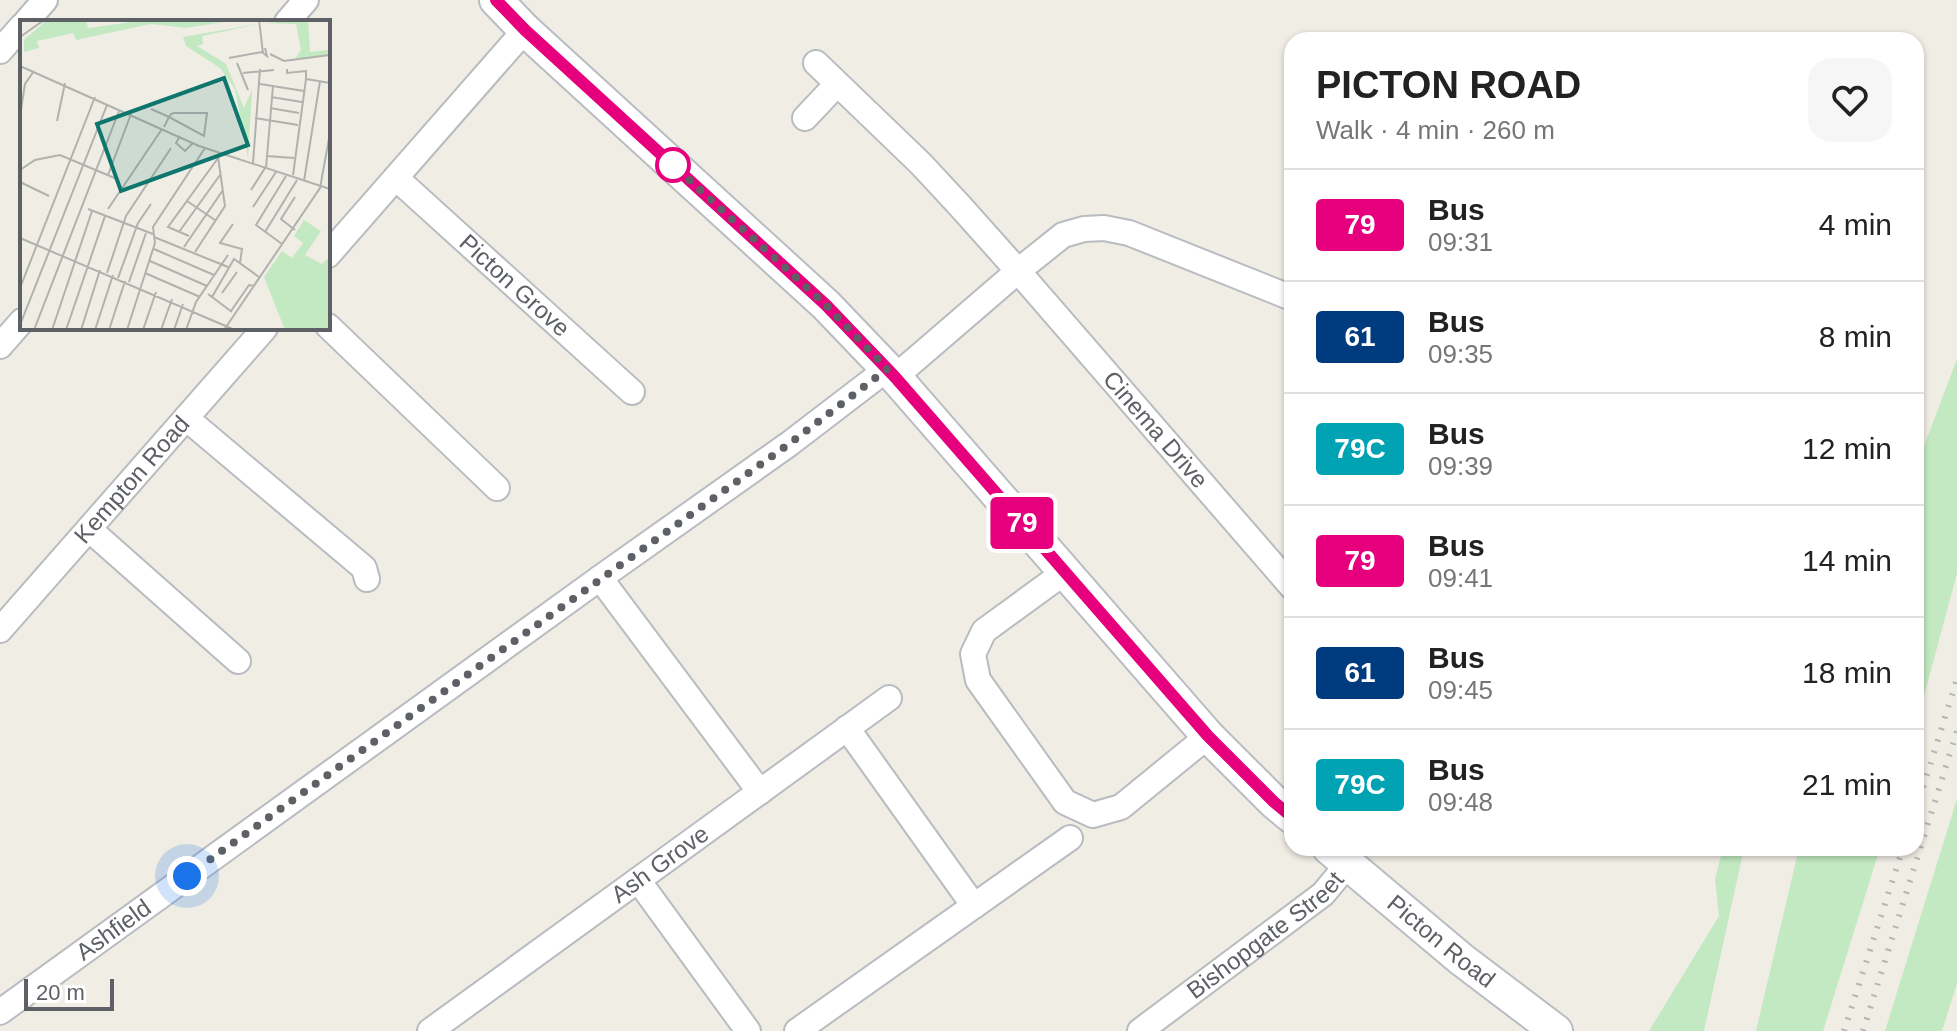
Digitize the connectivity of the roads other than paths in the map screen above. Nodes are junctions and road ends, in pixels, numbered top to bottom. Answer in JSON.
{"nodes":[{"id":1,"x":45,"y":0,"type":"edge"},
{"id":2,"x":306,"y":0,"type":"edge"},
{"id":3,"x":496,"y":0,"type":"edge"},
{"id":4,"x":28,"y":20,"type":"edge"},
{"id":5,"x":289,"y":20,"type":"edge"},
{"id":6,"x":20,"y":28,"type":"edge"},
{"id":7,"x":525,"y":30,"type":"junction"},
{"id":8,"x":0,"y":51,"type":"edge"},
{"id":9,"x":816,"y":63,"type":"dead end"},
{"id":10,"x":837,"y":84,"type":"junction"},
{"id":11,"x":805,"y":118,"type":"dead end"},
{"id":12,"x":396,"y":178,"type":"junction"},
{"id":13,"x":330,"y":253,"type":"edge"},
{"id":14,"x":1018,"y":271,"type":"junction"},
{"id":15,"x":1284,"y":295,"type":"edge"},
{"id":16,"x":20,"y":323,"type":"edge"},
{"id":17,"x":330,"y":328,"type":"edge"},
{"id":18,"x":263,"y":330,"type":"edge"},
{"id":19,"x":0,"y":346,"type":"edge"},
{"id":20,"x":891,"y":373,"type":"junction"},
{"id":21,"x":632,"y":392,"type":"dead end"},
{"id":22,"x":186,"y":418,"type":"junction"},
{"id":23,"x":497,"y":488,"type":"dead end"},
{"id":24,"x":89,"y":529,"type":"junction"},
{"id":25,"x":1065,"y":572,"type":"junction"},
{"id":26,"x":600,"y":578,"type":"junction"},
{"id":27,"x":1284,"y":578,"type":"edge"},
{"id":28,"x":367,"y":579,"type":"dead end"},
{"id":29,"x":0,"y":630,"type":"edge"},
{"id":30,"x":238,"y":661,"type":"dead end"},
{"id":31,"x":889,"y":698,"type":"dead end"},
{"id":32,"x":847,"y":728,"type":"junction"},
{"id":33,"x":1208,"y":736,"type":"junction"},
{"id":34,"x":760,"y":792,"type":"junction"},
{"id":35,"x":1284,"y":810,"type":"edge"},
{"id":36,"x":1070,"y":838,"type":"dead end"},
{"id":37,"x":1338,"y":856,"type":"edge"},
{"id":38,"x":638,"y":880,"type":"junction"},
{"id":39,"x":974,"y":906,"type":"junction"},
{"id":40,"x":0,"y":1012,"type":"edge"},
{"id":41,"x":1538,"y":1027,"type":"edge"},
{"id":42,"x":430,"y":1031,"type":"edge"},
{"id":43,"x":748,"y":1031,"type":"edge"},
{"id":44,"x":797,"y":1031,"type":"edge"},
{"id":45,"x":1140,"y":1031,"type":"edge"}],
"edges":[{"from":1,"to":4,"type":"street"},
{"from":2,"to":5,"type":"street"},
{"from":3,"to":7,"type":"main road"},
{"from":6,"to":8,"type":"street"},
{"from":7,"to":12,"type":"street"},
{"from":7,"to":20,"type":"main road"},
{"from":9,"to":10,"type":"street","name":"Cinema Drive"},
{"from":10,"to":11,"type":"street"},
{"from":10,"to":14,"type":"street","name":"Cinema Drive"},
{"from":12,"to":13,"type":"street"},
{"from":12,"to":21,"type":"street","name":"Picton Grove"},
{"from":14,"to":15,"type":"street"},
{"from":14,"to":20,"type":"street"},
{"from":14,"to":27,"type":"street","name":"Cinema Drive"},
{"from":16,"to":19,"type":"street"},
{"from":17,"to":23,"type":"street"},
{"from":18,"to":22,"type":"street","name":"Kempton Road"},
{"from":20,"to":25,"type":"main road"},
{"from":20,"to":26,"type":"street","name":"Ashfield"},
{"from":22,"to":24,"type":"street","name":"Kempton Road"},
{"from":22,"to":28,"type":"street"},
{"from":24,"to":29,"type":"street","name":"Kempton Road"},
{"from":24,"to":30,"type":"street"},
{"from":25,"to":33,"type":"main road"},
{"from":25,"to":33,"type":"street"},
{"from":26,"to":34,"type":"street"},
{"from":26,"to":40,"type":"street","name":"Ashfield"},
{"from":31,"to":32,"type":"street","name":"Ash Grove"},
{"from":32,"to":34,"type":"street","name":"Ash Grove"},
{"from":32,"to":39,"type":"street"},
{"from":33,"to":35,"type":"main road"},
{"from":34,"to":38,"type":"street","name":"Ash Grove"},
{"from":36,"to":39,"type":"street"},
{"from":37,"to":41,"type":"main road","name":"Picton Road"},
{"from":37,"to":45,"type":"street","name":"Bishopgate Street"},
{"from":38,"to":42,"type":"street","name":"Ash Grove"},
{"from":38,"to":43,"type":"street"},
{"from":39,"to":44,"type":"street"}]}
